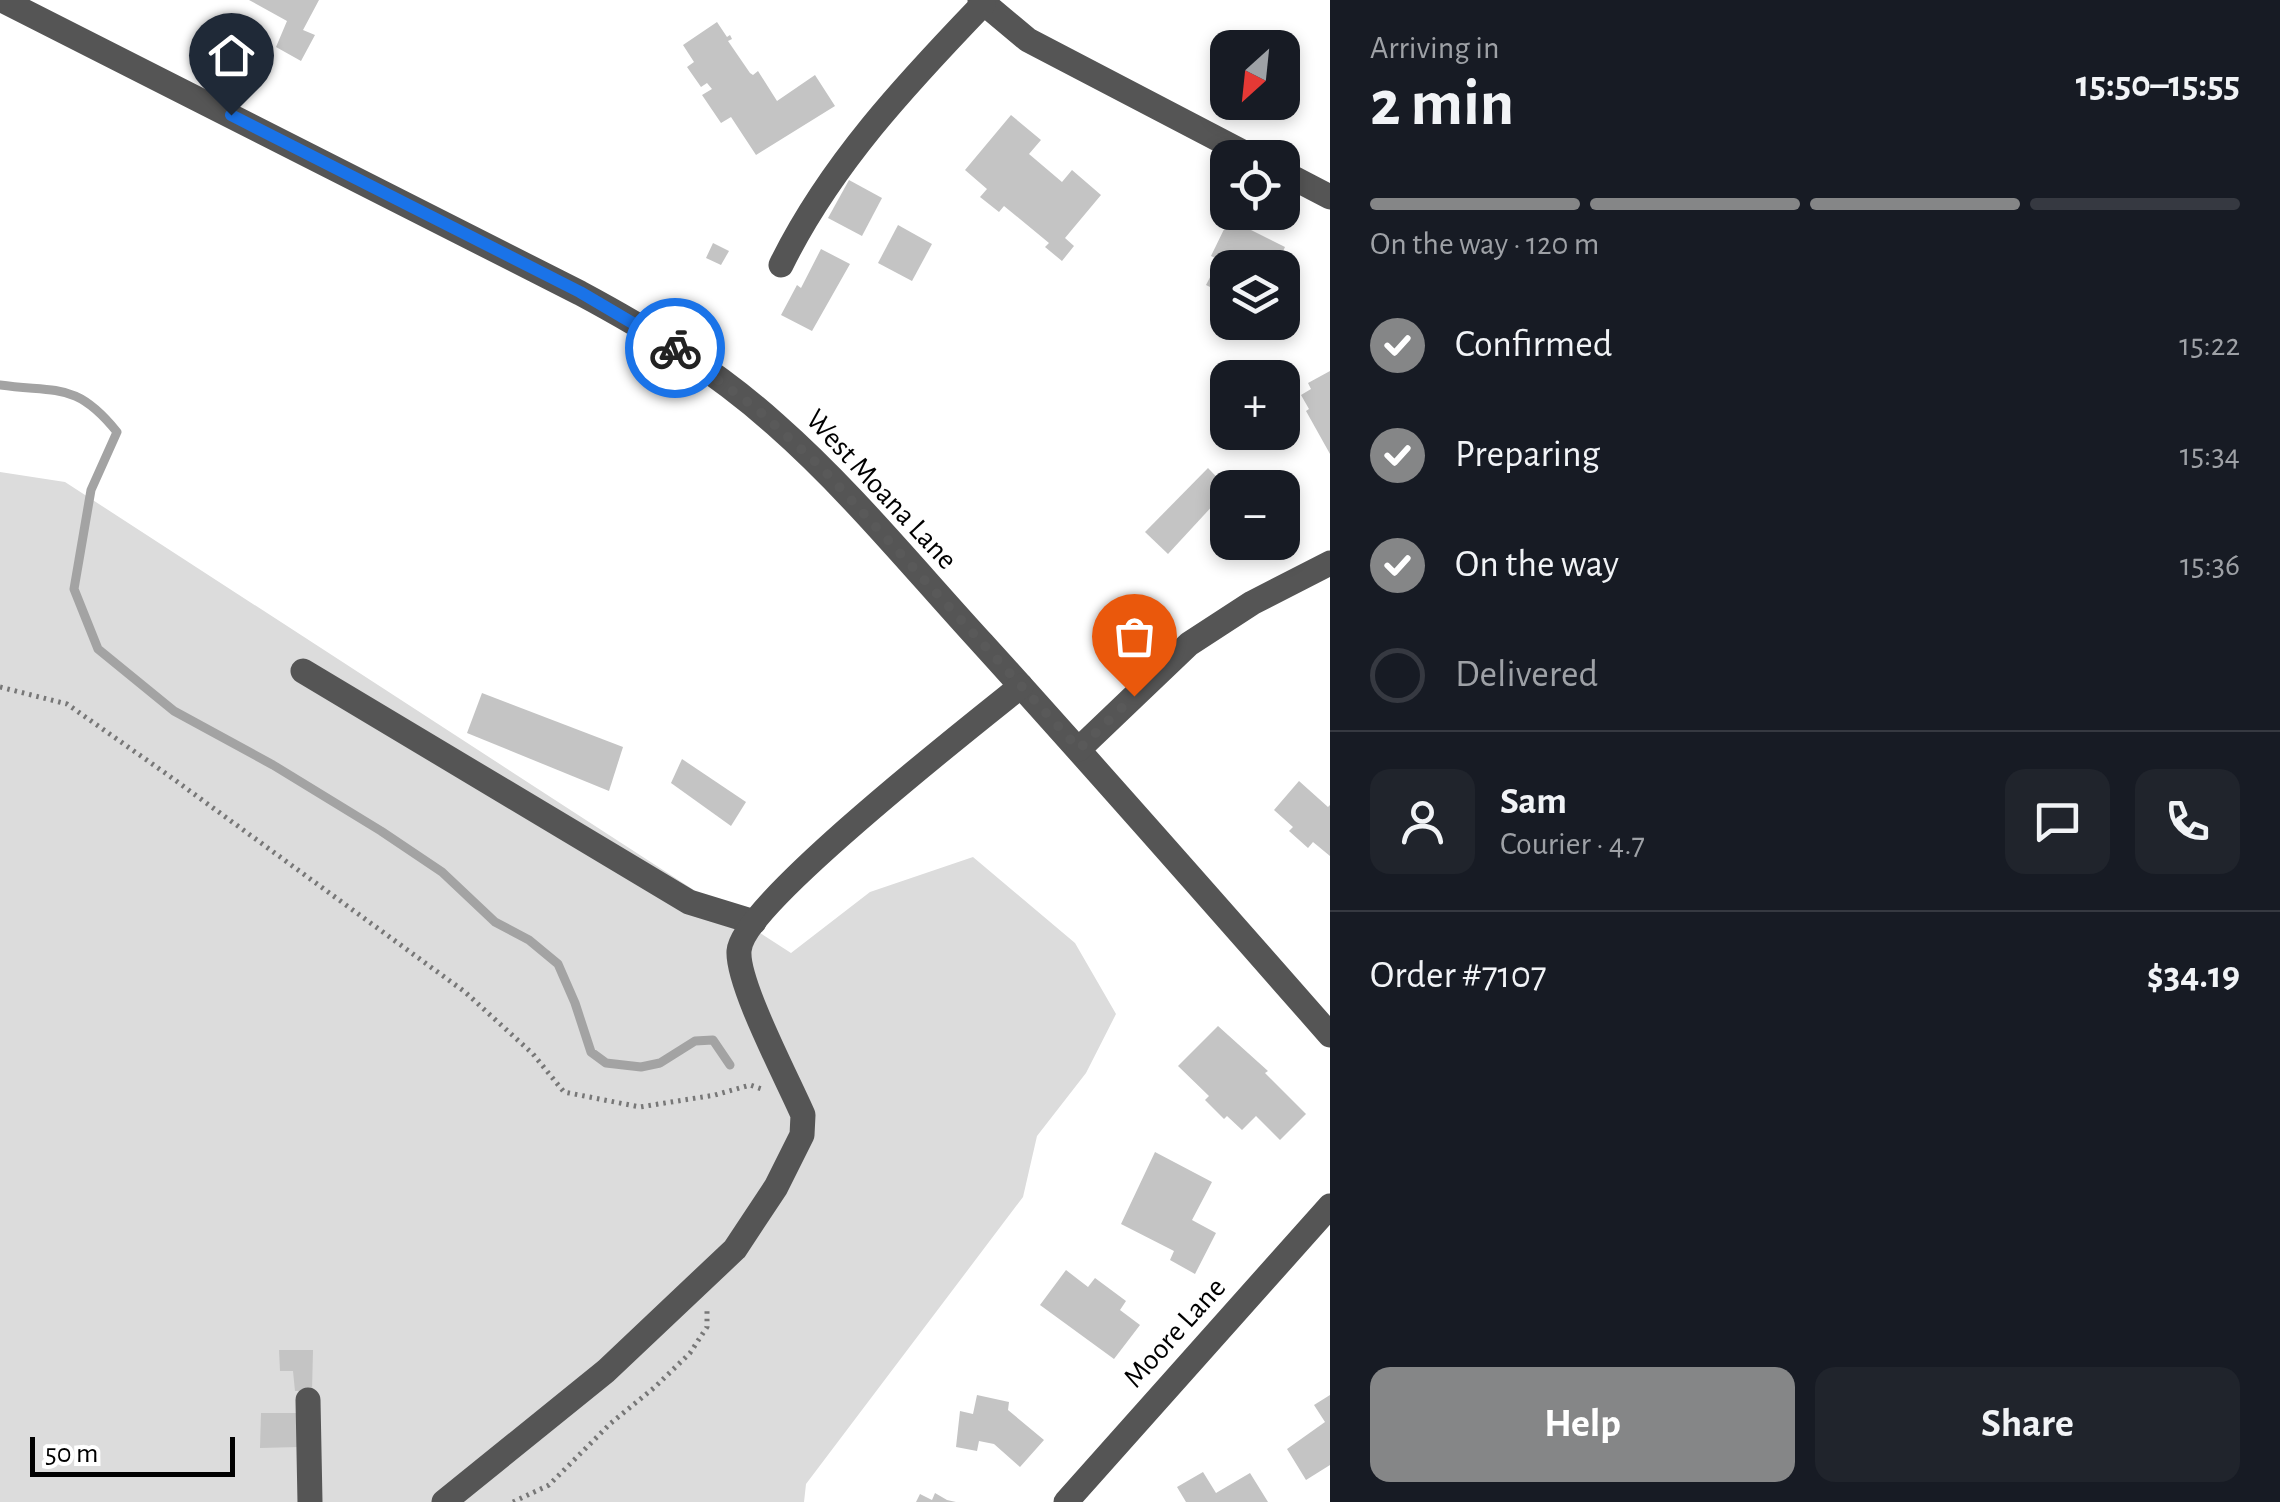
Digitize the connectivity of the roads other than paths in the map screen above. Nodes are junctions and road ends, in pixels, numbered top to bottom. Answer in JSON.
{"nodes":[{"id":1,"x":2,"y":0,"type":"edge"},
{"id":2,"x":981,"y":2,"type":"edge"},
{"id":3,"x":1220,"y":140,"type":"edge"},
{"id":4,"x":1300,"y":181,"type":"edge"},
{"id":5,"x":1330,"y":197,"type":"edge"},
{"id":6,"x":781,"y":265,"type":"dead end"},
{"id":7,"x":1330,"y":563,"type":"edge"},
{"id":8,"x":303,"y":671,"type":"dead end"},
{"id":9,"x":1021,"y":686,"type":"junction"},
{"id":10,"x":1079,"y":749,"type":"junction"},
{"id":11,"x":754,"y":922,"type":"junction"},
{"id":12,"x":1330,"y":1035,"type":"edge"},
{"id":13,"x":1330,"y":1206,"type":"edge"},
{"id":14,"x":308,"y":1400,"type":"dead end"},
{"id":15,"x":310,"y":1502,"type":"edge"},
{"id":16,"x":444,"y":1502,"type":"edge"},
{"id":17,"x":1066,"y":1502,"type":"edge"}],
"edges":[{"from":1,"to":9,"type":"street","name":"West Moana Lane"},
{"from":2,"to":3,"type":"street"},
{"from":2,"to":6,"type":"street"},
{"from":4,"to":5,"type":"street"},
{"from":7,"to":10,"type":"street"},
{"from":8,"to":11,"type":"street"},
{"from":9,"to":10,"type":"street","name":"West Moana Lane"},
{"from":9,"to":11,"type":"street"},
{"from":10,"to":12,"type":"street","name":"West Moana Lane"},
{"from":11,"to":16,"type":"street"},
{"from":13,"to":17,"type":"street","name":"Moore Lane"},
{"from":14,"to":15,"type":"street"}]}
